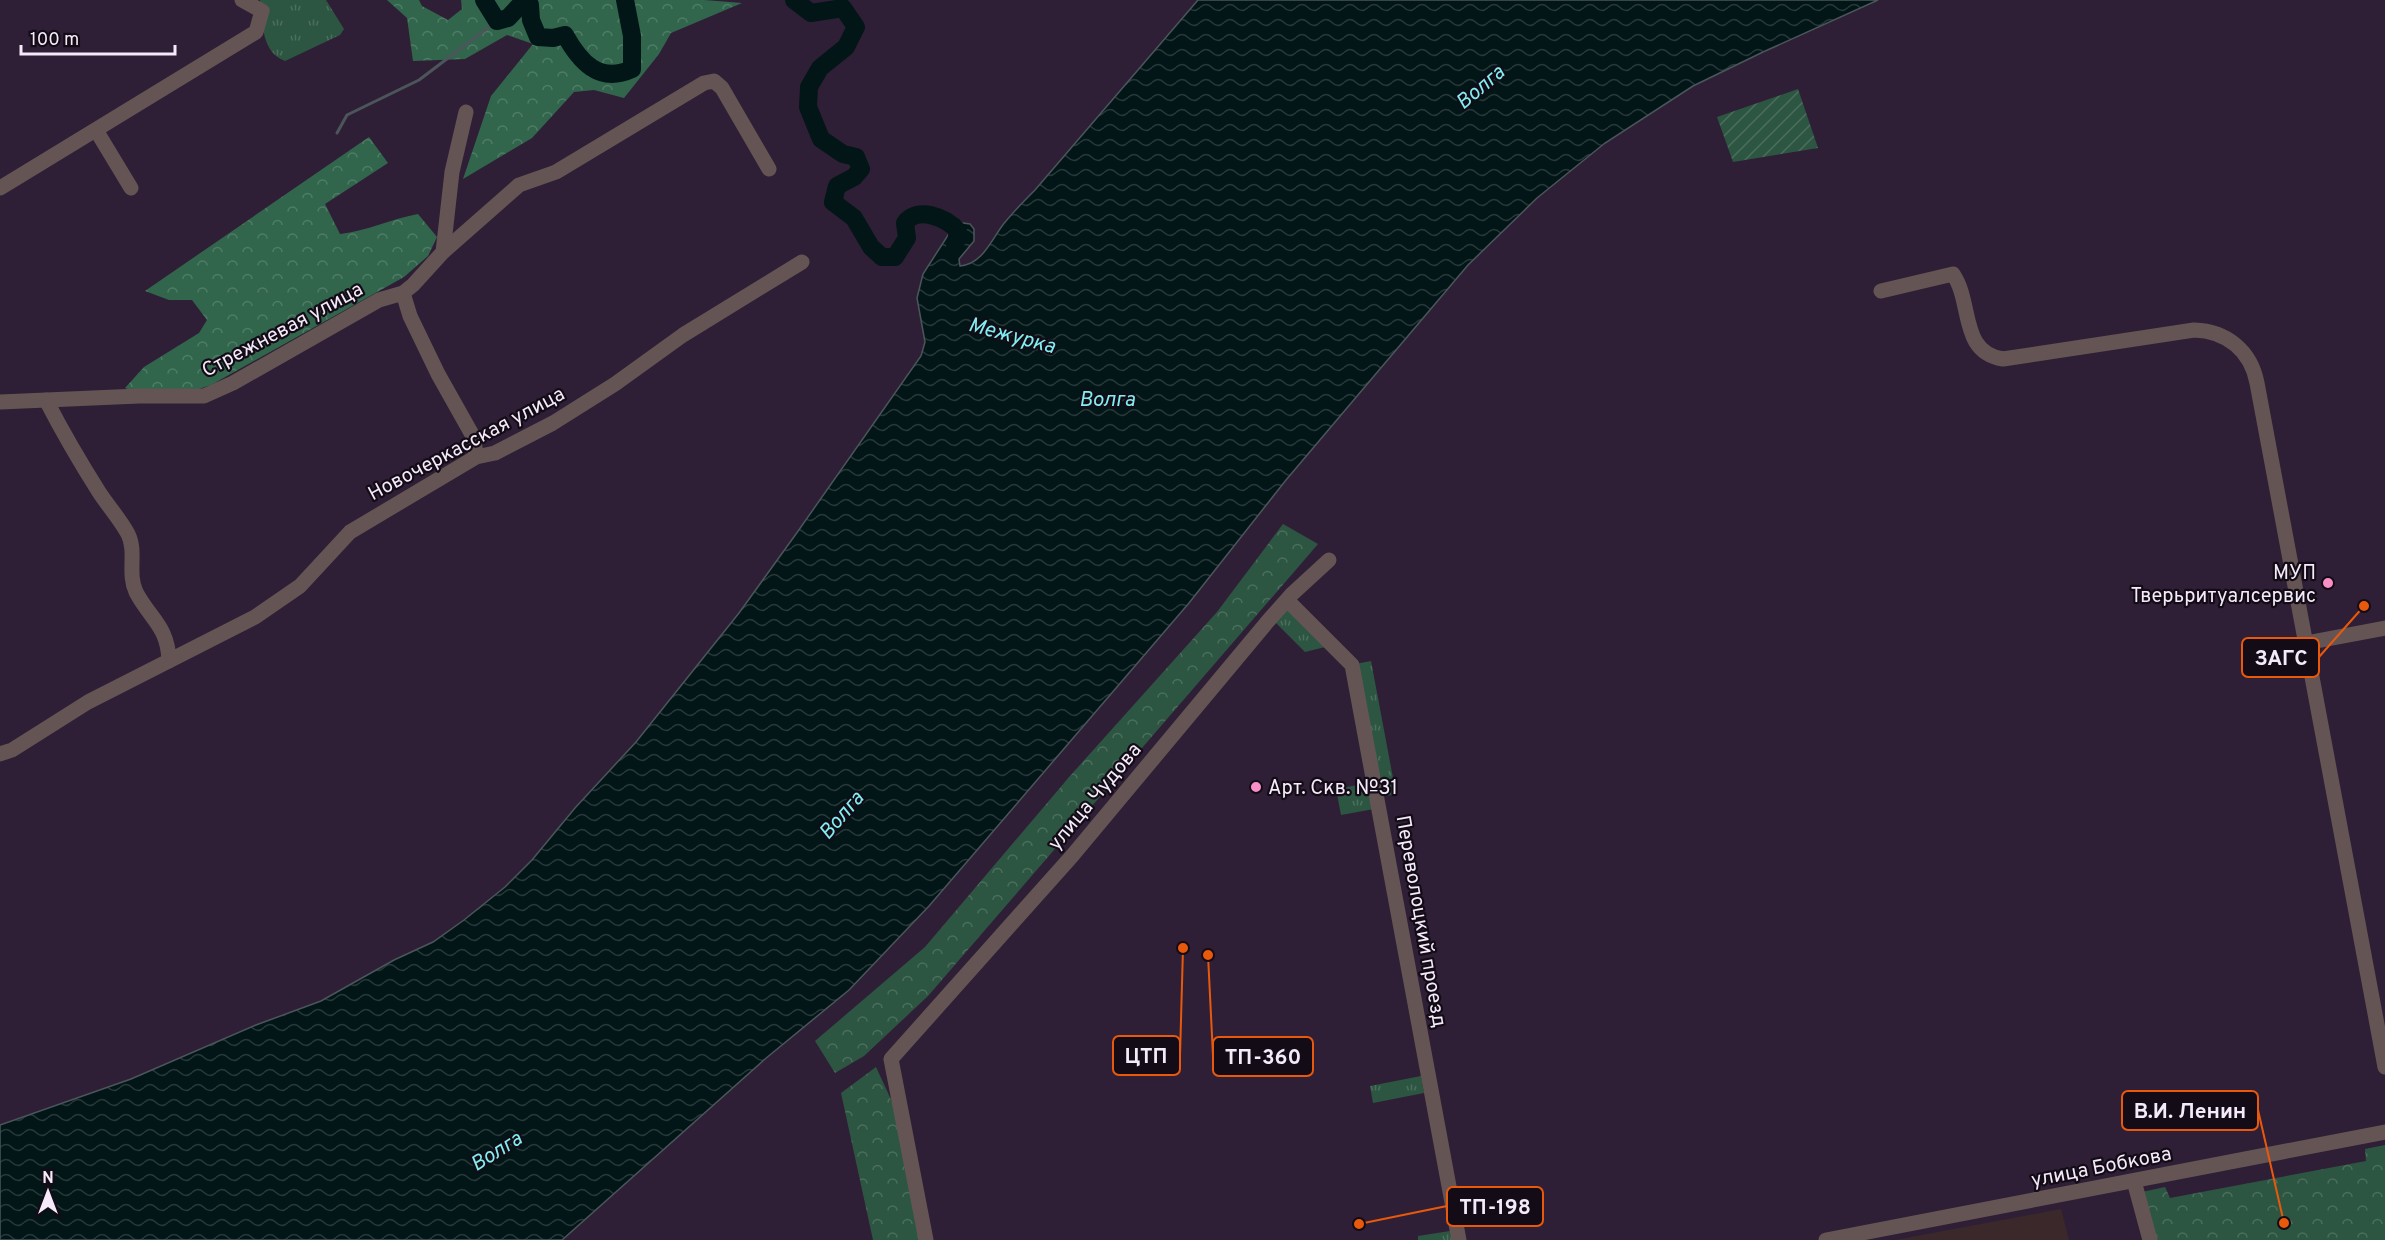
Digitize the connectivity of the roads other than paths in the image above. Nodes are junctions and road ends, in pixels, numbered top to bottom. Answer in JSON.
{"nodes":[{"id":1,"x":242,"y":0,"type":"edge"},
{"id":2,"x":466,"y":112,"type":"dead end"},
{"id":3,"x":96,"y":130,"type":"junction"},
{"id":4,"x":769,"y":169,"type":"dead end"},
{"id":5,"x":0,"y":188,"type":"edge"},
{"id":6,"x":131,"y":188,"type":"dead end"},
{"id":7,"x":443,"y":252,"type":"junction"},
{"id":8,"x":802,"y":262,"type":"dead end"},
{"id":9,"x":1881,"y":291,"type":"dead end"},
{"id":10,"x":403,"y":293,"type":"junction"},
{"id":11,"x":46,"y":400,"type":"junction"},
{"id":12,"x":0,"y":402,"type":"edge"},
{"id":13,"x":476,"y":457,"type":"junction"},
{"id":14,"x":1329,"y":560,"type":"dead end"},
{"id":15,"x":1287,"y":600,"type":"junction"},
{"id":16,"x":2385,"y":628,"type":"edge"},
{"id":17,"x":2306,"y":643,"type":"junction"},
{"id":18,"x":169,"y":661,"type":"junction"},
{"id":19,"x":0,"y":754,"type":"edge"},
{"id":20,"x":2385,"y":1067,"type":"edge"},
{"id":21,"x":2385,"y":1132,"type":"edge"},
{"id":22,"x":2134,"y":1181,"type":"junction"},
{"id":23,"x":926,"y":1240,"type":"edge"},
{"id":24,"x":1459,"y":1240,"type":"edge"},
{"id":25,"x":1826,"y":1240,"type":"edge"},
{"id":26,"x":2150,"y":1240,"type":"edge"}],
"edges":[{"from":1,"to":3,"type":"street"},
{"from":2,"to":7,"type":"street"},
{"from":3,"to":5,"type":"street"},
{"from":3,"to":6,"type":"street"},
{"from":4,"to":7,"type":"street"},
{"from":7,"to":10,"type":"street"},
{"from":8,"to":13,"type":"street","name":"Новочеркасская улица"},
{"from":9,"to":17,"type":"street"},
{"from":10,"to":11,"type":"street","name":"Стрежневая улица"},
{"from":10,"to":13,"type":"street"},
{"from":11,"to":12,"type":"street","name":"Стрежневая улица"},
{"from":11,"to":18,"type":"street"},
{"from":13,"to":18,"type":"street","name":"Новочеркасская улица"},
{"from":14,"to":15,"type":"street","name":"улица Чудова"},
{"from":15,"to":23,"type":"street","name":"улица Чудова"},
{"from":15,"to":24,"type":"street","name":"Переволоцкий проезд"},
{"from":16,"to":17,"type":"street"},
{"from":17,"to":20,"type":"street"},
{"from":18,"to":19,"type":"street","name":"Новочеркасская улица"},
{"from":21,"to":22,"type":"street","name":"улица Бобкова"},
{"from":22,"to":25,"type":"street","name":"улица Бобкова"},
{"from":22,"to":26,"type":"street"}]}
